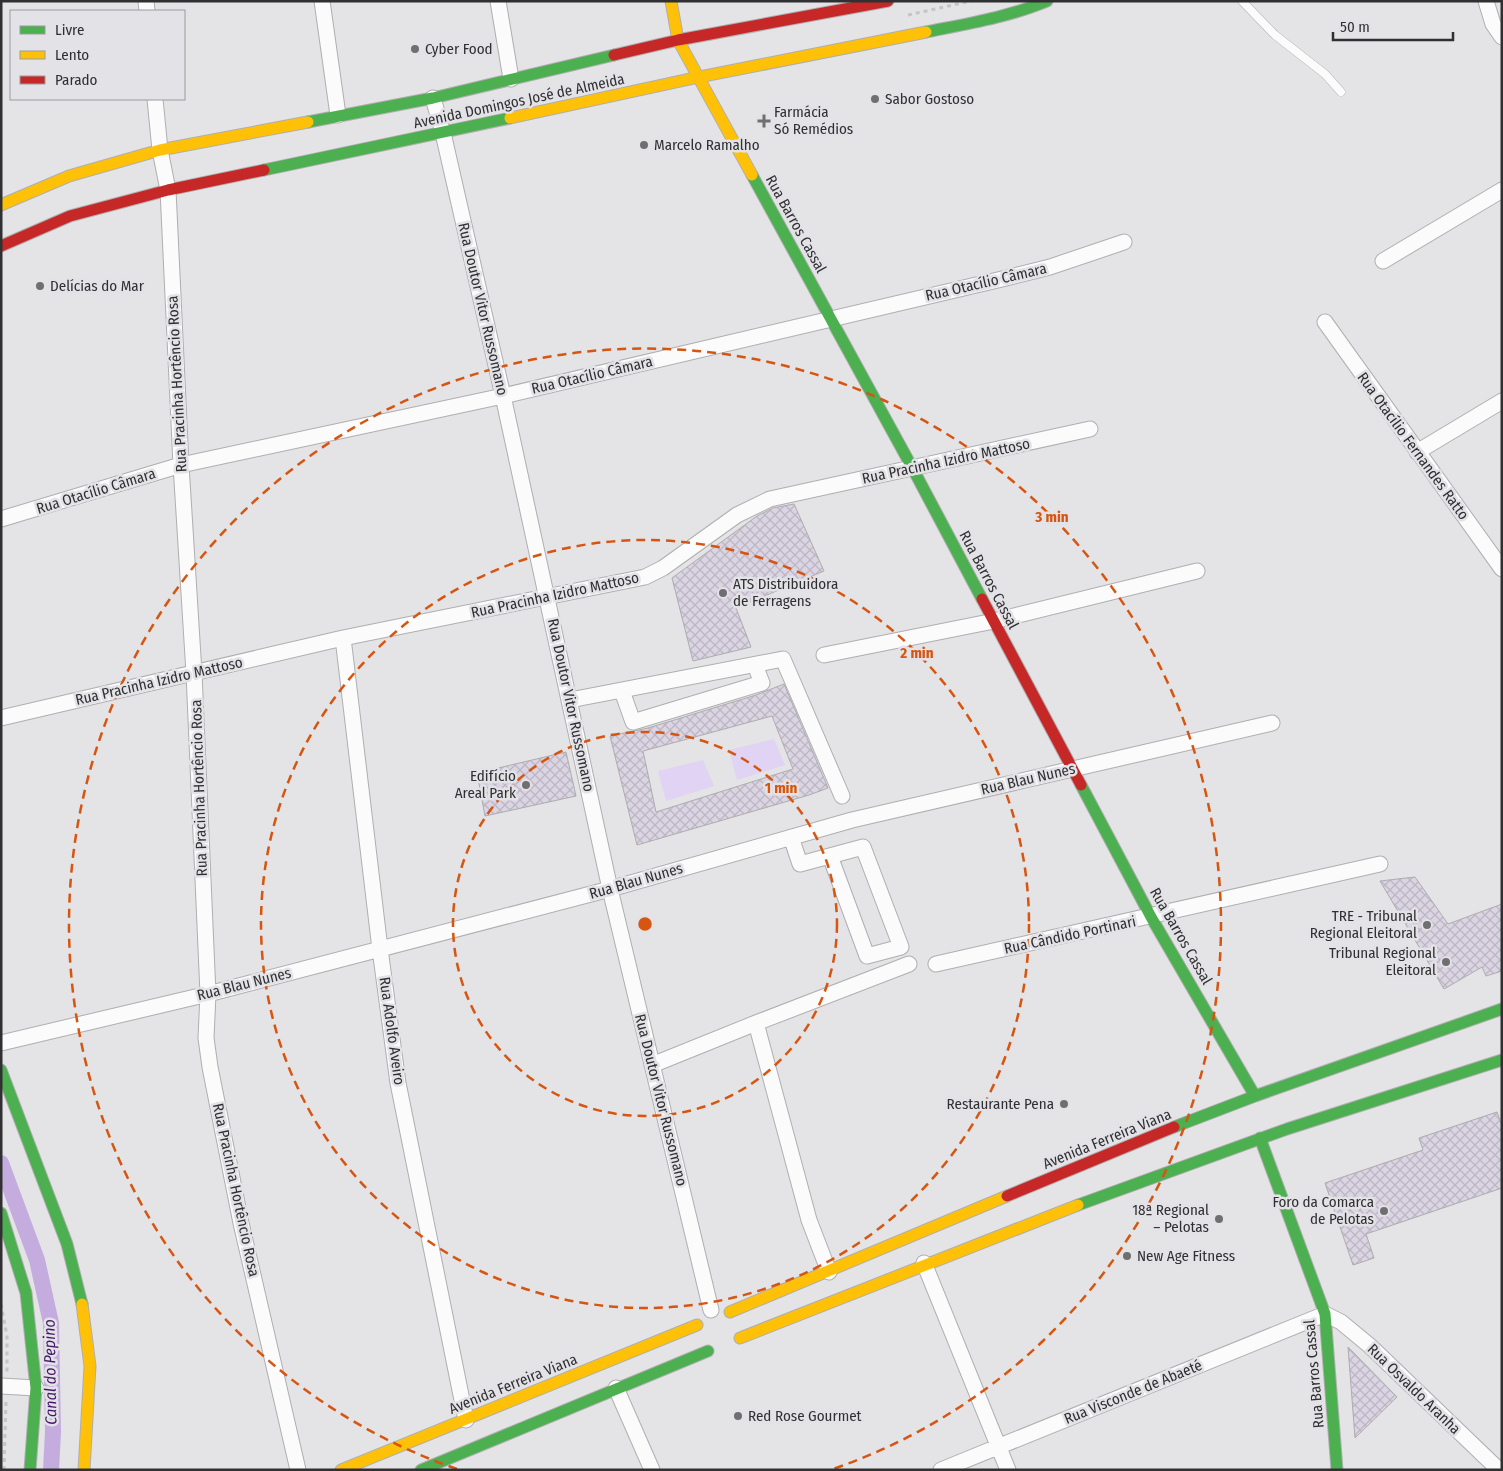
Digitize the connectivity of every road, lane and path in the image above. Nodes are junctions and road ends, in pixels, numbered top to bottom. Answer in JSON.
{"nodes":[{"id":1,"x":322,"y":1,"type":"edge"},
{"id":2,"x":498,"y":1,"type":"edge"},
{"id":3,"x":671,"y":1,"type":"edge"},
{"id":4,"x":888,"y":1,"type":"edge"},
{"id":5,"x":1048,"y":1,"type":"edge"},
{"id":6,"x":1242,"y":1,"type":"edge"},
{"id":7,"x":1486,"y":1,"type":"edge"},
{"id":8,"x":855,"y":4,"type":"edge"},
{"id":9,"x":1502,"y":37,"type":"edge"},
{"id":10,"x":678,"y":40,"type":"junction"},
{"id":11,"x":699,"y":77,"type":"junction"},
{"id":12,"x":511,"y":79,"type":"junction"},
{"id":13,"x":1341,"y":92,"type":"dead end"},
{"id":14,"x":433,"y":98,"type":"junction"},
{"id":15,"x":155,"y":100,"type":"edge"},
{"id":16,"x":338,"y":115,"type":"junction"},
{"id":17,"x":443,"y":133,"type":"junction"},
{"id":18,"x":160,"y":150,"type":"junction"},
{"id":19,"x":168,"y":190,"type":"junction"},
{"id":20,"x":1502,"y":190,"type":"edge"},
{"id":21,"x":1,"y":205,"type":"edge"},
{"id":22,"x":1124,"y":242,"type":"dead end"},
{"id":23,"x":1,"y":246,"type":"edge"},
{"id":24,"x":1383,"y":261,"type":"dead end"},
{"id":25,"x":830,"y":318,"type":"junction"},
{"id":26,"x":1325,"y":322,"type":"dead end"},
{"id":27,"x":503,"y":396,"type":"junction"},
{"id":28,"x":1502,"y":400,"type":"edge"},
{"id":29,"x":1090,"y":429,"type":"dead end"},
{"id":30,"x":1417,"y":452,"type":"junction"},
{"id":31,"x":181,"y":465,"type":"junction"},
{"id":32,"x":913,"y":469,"type":"junction"},
{"id":33,"x":1,"y":520,"type":"edge"},
{"id":34,"x":1502,"y":569,"type":"edge"},
{"id":35,"x":1197,"y":570,"type":"dead end"},
{"id":36,"x":548,"y":598,"type":"junction"},
{"id":37,"x":994,"y":621,"type":"junction"},
{"id":38,"x":343,"y":638,"type":"junction"},
{"id":39,"x":824,"y":656,"type":"dead end"},
{"id":40,"x":755,"y":665,"type":"junction"},
{"id":41,"x":194,"y":673,"type":"junction"},
{"id":42,"x":622,"y":691,"type":"junction"},
{"id":43,"x":570,"y":700,"type":"junction"},
{"id":44,"x":1,"y":718,"type":"edge"},
{"id":45,"x":1272,"y":723,"type":"dead end"},
{"id":46,"x":1072,"y":769,"type":"junction"},
{"id":47,"x":842,"y":796,"type":"dead end"},
{"id":48,"x":791,"y":837,"type":"junction"},
{"id":49,"x":830,"y":856,"type":"junction"},
{"id":50,"x":1380,"y":864,"type":"dead end"},
{"id":51,"x":610,"y":889,"type":"junction"},
{"id":52,"x":1151,"y":917,"type":"junction"},
{"id":53,"x":380,"y":949,"type":"junction"},
{"id":54,"x":909,"y":964,"type":"dead end"},
{"id":55,"x":936,"y":964,"type":"dead end"},
{"id":56,"x":208,"y":994,"type":"junction"},
{"id":57,"x":1502,"y":1010,"type":"edge"},
{"id":58,"x":756,"y":1023,"type":"junction"},
{"id":59,"x":1,"y":1043,"type":"edge"},
{"id":60,"x":1502,"y":1060,"type":"edge"},
{"id":61,"x":652,"y":1065,"type":"junction"},
{"id":62,"x":1,"y":1070,"type":"edge"},
{"id":63,"x":1255,"y":1096,"type":"junction"},
{"id":64,"x":1260,"y":1138,"type":"junction"},
{"id":65,"x":1,"y":1214,"type":"edge"},
{"id":66,"x":924,"y":1263,"type":"junction"},
{"id":67,"x":829,"y":1272,"type":"junction"},
{"id":68,"x":712,"y":1310,"type":"junction"},
{"id":69,"x":730,"y":1312,"type":"junction"},
{"id":70,"x":1325,"y":1314,"type":"junction"},
{"id":71,"x":739,"y":1329,"type":"junction"},
{"id":72,"x":697,"y":1335,"type":"junction"},
{"id":73,"x":732,"y":1349,"type":"dead end"},
{"id":74,"x":708,"y":1352,"type":"junction"},
{"id":75,"x":720,"y":1354,"type":"dead end"},
{"id":76,"x":1,"y":1386,"type":"edge"},
{"id":77,"x":36,"y":1388,"type":"junction"},
{"id":78,"x":616,"y":1388,"type":"junction"},
{"id":79,"x":466,"y":1420,"type":"junction"},
{"id":80,"x":998,"y":1447,"type":"junction"},
{"id":81,"x":30,"y":1470,"type":"edge"},
{"id":82,"x":84,"y":1470,"type":"edge"},
{"id":83,"x":298,"y":1470,"type":"edge"},
{"id":84,"x":341,"y":1470,"type":"edge"},
{"id":85,"x":421,"y":1470,"type":"edge"},
{"id":86,"x":652,"y":1470,"type":"edge"},
{"id":87,"x":940,"y":1470,"type":"edge"},
{"id":88,"x":1008,"y":1470,"type":"edge"},
{"id":89,"x":1337,"y":1470,"type":"edge"},
{"id":90,"x":1499,"y":1470,"type":"edge"}],
"edges":[{"from":1,"to":16,"type":"street"},
{"from":2,"to":12,"type":"street"},
{"from":3,"to":10,"type":"main road","name":"Rua Barros Cassal"},
{"from":4,"to":8,"type":"main road","name":"Avenida Domingos José de Almeida"},
{"from":5,"to":11,"type":"main road","name":"Avenida Domingos José de Almeida"},
{"from":6,"to":13,"type":"lane"},
{"from":7,"to":9,"type":"street"},
{"from":8,"to":10,"type":"main road","name":"Avenida Domingos José de Almeida"},
{"from":10,"to":11,"type":"main road","name":"Rua Barros Cassal"},
{"from":10,"to":12,"type":"main road","name":"Avenida Domingos José de Almeida"},
{"from":11,"to":17,"type":"main road","name":"Avenida Domingos José de Almeida"},
{"from":11,"to":25,"type":"main road","name":"Rua Barros Cassal"},
{"from":12,"to":14,"type":"main road","name":"Avenida Domingos José de Almeida"},
{"from":14,"to":16,"type":"main road","name":"Avenida Domingos José de Almeida"},
{"from":14,"to":17,"type":"street","name":"Rua Doutor Vitor Russomano"},
{"from":15,"to":18,"type":"street","name":"Rua Pracinha Hortêncio Rosa"},
{"from":16,"to":18,"type":"main road","name":"Avenida Domingos José de Almeida"},
{"from":17,"to":19,"type":"main road","name":"Avenida Domingos José de Almeida"},
{"from":17,"to":27,"type":"street","name":"Rua Doutor Vitor Russomano"},
{"from":18,"to":19,"type":"street","name":"Rua Pracinha Hortêncio Rosa"},
{"from":18,"to":21,"type":"main road","name":"Avenida Domingos José de Almeida"},
{"from":19,"to":23,"type":"main road","name":"Avenida Domingos José de Almeida"},
{"from":19,"to":31,"type":"street","name":"Rua Pracinha Hortêncio Rosa"},
{"from":20,"to":24,"type":"street"},
{"from":22,"to":25,"type":"street","name":"Rua Otacílio Câmara"},
{"from":25,"to":27,"type":"street","name":"Rua Otacílio Câmara"},
{"from":25,"to":32,"type":"main road","name":"Rua Barros Cassal"},
{"from":26,"to":30,"type":"street","name":"Rua Otacílio Fernandes Ratto"},
{"from":27,"to":31,"type":"street","name":"Rua Otacílio Câmara"},
{"from":27,"to":36,"type":"street","name":"Rua Doutor Vitor Russomano"},
{"from":28,"to":30,"type":"street"},
{"from":29,"to":32,"type":"street","name":"Rua Pracinha Izidro Mattoso"},
{"from":30,"to":34,"type":"street","name":"Rua Otacílio Fernandes Ratto"},
{"from":31,"to":33,"type":"street","name":"Rua Otacílio Câmara"},
{"from":31,"to":41,"type":"street","name":"Rua Pracinha Hortêncio Rosa"},
{"from":32,"to":36,"type":"street","name":"Rua Pracinha Izidro Mattoso"},
{"from":32,"to":37,"type":"main road","name":"Rua Barros Cassal"},
{"from":35,"to":37,"type":"street"},
{"from":36,"to":38,"type":"street","name":"Rua Pracinha Izidro Mattoso"},
{"from":36,"to":43,"type":"street","name":"Rua Doutor Vitor Russomano"},
{"from":37,"to":39,"type":"street"},
{"from":37,"to":46,"type":"main road","name":"Rua Barros Cassal"},
{"from":38,"to":41,"type":"street","name":"Rua Pracinha Izidro Mattoso"},
{"from":38,"to":53,"type":"street","name":"Rua Adolfo Aveiro"},
{"from":40,"to":42,"type":"street"},
{"from":40,"to":42,"type":"street"},
{"from":40,"to":47,"type":"street"},
{"from":41,"to":44,"type":"street","name":"Rua Pracinha Izidro Mattoso"},
{"from":41,"to":56,"type":"street","name":"Rua Pracinha Hortêncio Rosa"},
{"from":42,"to":43,"type":"street"},
{"from":43,"to":51,"type":"street","name":"Rua Doutor Vitor Russomano"},
{"from":45,"to":46,"type":"street","name":"Rua Blau Nunes"},
{"from":46,"to":48,"type":"street","name":"Rua Blau Nunes"},
{"from":46,"to":52,"type":"main road","name":"Rua Barros Cassal"},
{"from":48,"to":49,"type":"street"},
{"from":48,"to":51,"type":"street","name":"Rua Blau Nunes"},
{"from":49,"to":49,"type":"street"},
{"from":50,"to":52,"type":"street","name":"Rua Cândido Portinari"},
{"from":51,"to":53,"type":"street","name":"Rua Blau Nunes"},
{"from":51,"to":61,"type":"street","name":"Rua Doutor Vitor Russomano"},
{"from":52,"to":55,"type":"street","name":"Rua Cândido Portinari"},
{"from":52,"to":63,"type":"main road","name":"Rua Barros Cassal"},
{"from":53,"to":56,"type":"street","name":"Rua Blau Nunes"},
{"from":53,"to":79,"type":"street","name":"Rua Adolfo Aveiro"},
{"from":54,"to":58,"type":"street"},
{"from":56,"to":59,"type":"street","name":"Rua Blau Nunes"},
{"from":56,"to":83,"type":"street","name":"Rua Pracinha Hortêncio Rosa"},
{"from":57,"to":63,"type":"main road","name":"Avenida Ferreira Viana"},
{"from":58,"to":61,"type":"street"},
{"from":58,"to":67,"type":"street"},
{"from":60,"to":64,"type":"main road"},
{"from":61,"to":68,"type":"street","name":"Rua Doutor Vitor Russomano"},
{"from":62,"to":82,"type":"main road"},
{"from":63,"to":67,"type":"main road","name":"Avenida Ferreira Viana"},
{"from":64,"to":66,"type":"main road"},
{"from":64,"to":70,"type":"main road","name":"Rua Barros Cassal"},
{"from":65,"to":77,"type":"main road"},
{"from":66,"to":71,"type":"main road"},
{"from":66,"to":80,"type":"street"},
{"from":67,"to":69,"type":"main road","name":"Avenida Ferreira Viana"},
{"from":68,"to":69,"type":"main road"},
{"from":68,"to":72,"type":"main road"},
{"from":69,"to":71,"type":"main road"},
{"from":70,"to":80,"type":"street","name":"Rua Visconde de Abaeté"},
{"from":70,"to":89,"type":"main road","name":"Rua Barros Cassal"},
{"from":70,"to":90,"type":"street","name":"Rua Osvaldo Aranha"},
{"from":71,"to":73,"type":"main road"},
{"from":72,"to":74,"type":"main road"},
{"from":72,"to":79,"type":"main road","name":"Avenida Ferreira Viana"},
{"from":74,"to":75,"type":"main road"},
{"from":74,"to":78,"type":"main road"},
{"from":76,"to":77,"type":"street"},
{"from":77,"to":81,"type":"main road"},
{"from":78,"to":85,"type":"main road"},
{"from":78,"to":86,"type":"street"},
{"from":79,"to":84,"type":"main road","name":"Avenida Ferreira Viana"},
{"from":80,"to":87,"type":"street","name":"Rua Visconde de Abaeté"},
{"from":80,"to":88,"type":"street"}]}
